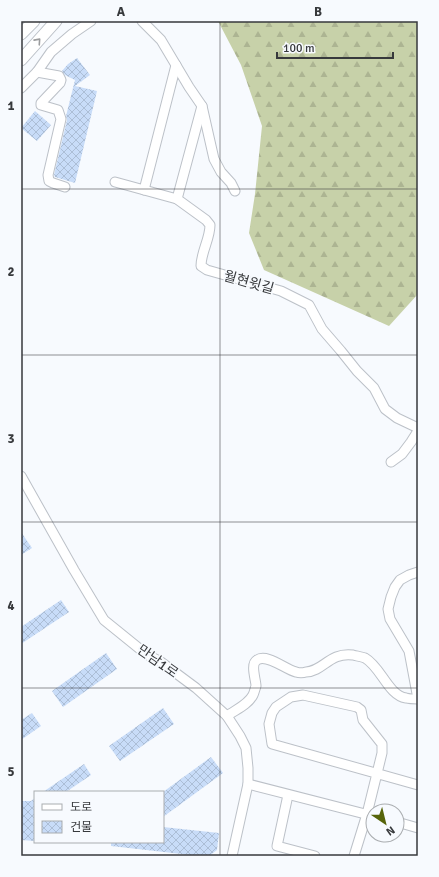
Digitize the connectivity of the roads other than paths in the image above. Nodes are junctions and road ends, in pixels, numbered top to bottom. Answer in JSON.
{"nodes":[{"id":1,"x":23,"y":21,"type":"edge"},
{"id":2,"x":34,"y":21,"type":"edge"},
{"id":3,"x":56,"y":21,"type":"edge"},
{"id":4,"x":91,"y":21,"type":"edge"},
{"id":5,"x":142,"y":21,"type":"edge"},
{"id":6,"x":21,"y":24,"type":"edge"},
{"id":7,"x":21,"y":34,"type":"edge"},
{"id":8,"x":21,"y":60,"type":"edge"},
{"id":9,"x":176,"y":65,"type":"junction"},
{"id":10,"x":37,"y":72,"type":"junction"},
{"id":11,"x":21,"y":88,"type":"edge"},
{"id":12,"x":202,"y":106,"type":"junction"},
{"id":13,"x":115,"y":182,"type":"dead end"},
{"id":14,"x":65,"y":187,"type":"dead end"},
{"id":15,"x":144,"y":190,"type":"junction"},
{"id":16,"x":235,"y":191,"type":"dead end"},
{"id":17,"x":177,"y":199,"type":"junction"},
{"id":18,"x":418,"y":429,"type":"edge"},
{"id":19,"x":391,"y":462,"type":"dead end"},
{"id":20,"x":21,"y":476,"type":"edge"},
{"id":21,"x":418,"y":572,"type":"edge"},
{"id":22,"x":418,"y":699,"type":"edge"},
{"id":23,"x":227,"y":716,"type":"junction"},
{"id":24,"x":377,"y":774,"type":"junction"},
{"id":25,"x":248,"y":784,"type":"junction"},
{"id":26,"x":418,"y":785,"type":"edge"},
{"id":27,"x":288,"y":795,"type":"junction"},
{"id":28,"x":372,"y":803,"type":"edge"},
{"id":29,"x":365,"y":814,"type":"edge"},
{"id":30,"x":405,"y":824,"type":"edge"},
{"id":31,"x":365,"y":828,"type":"edge"},
{"id":32,"x":418,"y":828,"type":"edge"},
{"id":33,"x":232,"y":856,"type":"edge"},
{"id":34,"x":315,"y":856,"type":"edge"},
{"id":35,"x":354,"y":856,"type":"edge"}],
"edges":[{"from":1,"to":6,"type":"main road"},
{"from":2,"to":7,"type":"main road"},
{"from":8,"to":3,"type":"main road","one_way":true},
{"from":4,"to":10,"type":"street"},
{"from":5,"to":9,"type":"street"},
{"from":9,"to":12,"type":"street"},
{"from":9,"to":15,"type":"street"},
{"from":10,"to":11,"type":"street"},
{"from":10,"to":14,"type":"street"},
{"from":12,"to":16,"type":"street"},
{"from":12,"to":17,"type":"street"},
{"from":13,"to":15,"type":"street"},
{"from":15,"to":17,"type":"street"},
{"from":17,"to":18,"type":"street","name":"월현윗길"},
{"from":18,"to":19,"type":"street","name":"월현윗길"},
{"from":20,"to":23,"type":"street","name":"만남1로"},
{"from":21,"to":22,"type":"street"},
{"from":22,"to":23,"type":"street"},
{"from":23,"to":25,"type":"street","name":"만남1로"},
{"from":24,"to":24,"type":"street"},
{"from":24,"to":26,"type":"street"},
{"from":24,"to":28,"type":"street"},
{"from":25,"to":27,"type":"street"},
{"from":25,"to":33,"type":"street","name":"만남1로"},
{"from":27,"to":29,"type":"street"},
{"from":27,"to":34,"type":"street"},
{"from":30,"to":32,"type":"street"},
{"from":31,"to":35,"type":"street"}]}
